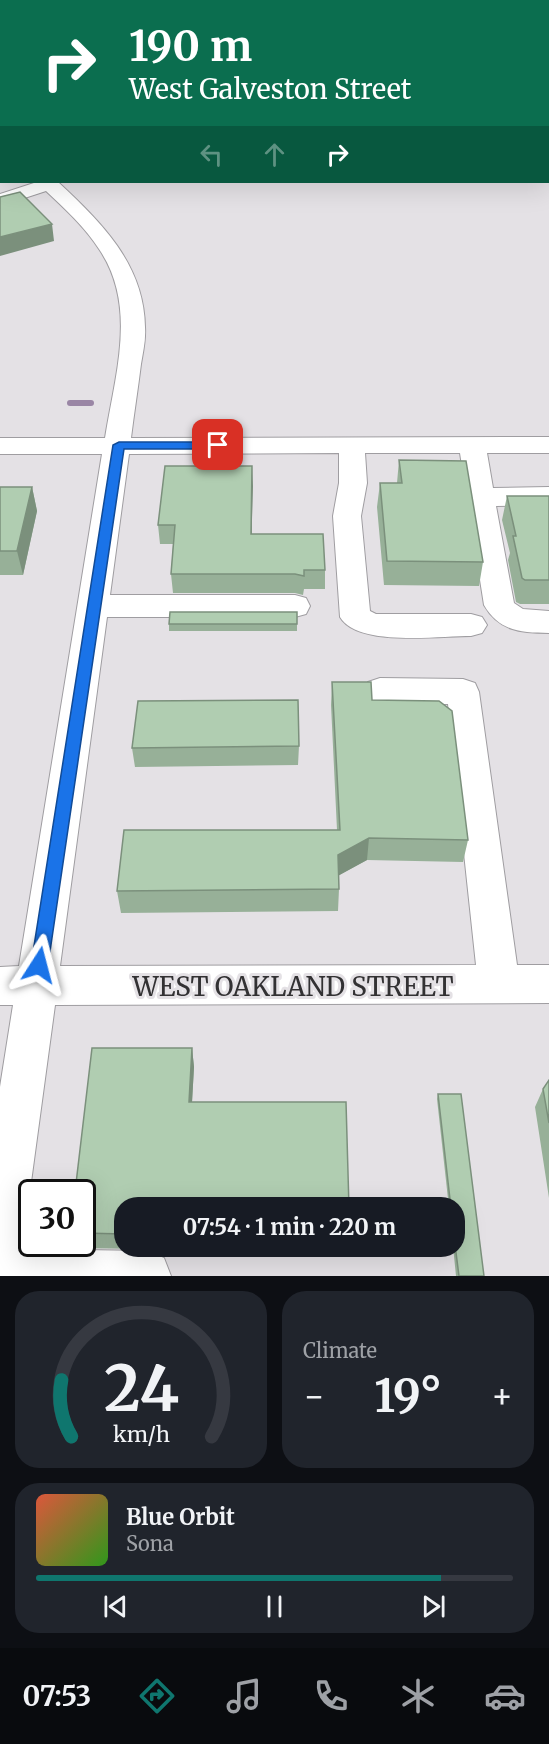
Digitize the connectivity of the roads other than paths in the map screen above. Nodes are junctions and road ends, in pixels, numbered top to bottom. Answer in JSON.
{"nodes":[{"id":1,"x":48,"y":183,"type":"edge"},
{"id":2,"x":0,"y":200,"type":"edge"},
{"id":3,"x":119,"y":445,"type":"junction"},
{"id":4,"x":352,"y":445,"type":"junction"},
{"id":5,"x":472,"y":445,"type":"junction"},
{"id":6,"x":549,"y":445,"type":"edge"},
{"id":7,"x":0,"y":446,"type":"edge"},
{"id":8,"x":549,"y":496,"type":"edge"},
{"id":9,"x":480,"y":497,"type":"junction"},
{"id":10,"x":94,"y":606,"type":"junction"},
{"id":11,"x":295,"y":606,"type":"dead end"},
{"id":12,"x":549,"y":622,"type":"edge"},
{"id":13,"x":471,"y":625,"type":"dead end"},
{"id":14,"x":380,"y":691,"type":"dead end"},
{"id":15,"x":499,"y":984,"type":"junction"},
{"id":16,"x":549,"y":984,"type":"edge"},
{"id":17,"x":18,"y":986,"type":"edge"},
{"id":18,"x":0,"y":1234,"type":"edge"},
{"id":19,"x":0,"y":1274,"type":"edge"},
{"id":20,"x":147,"y":1275,"type":"edge"}],
"edges":[{"from":1,"to":2,"type":"street"},
{"from":1,"to":3,"type":"street"},
{"from":3,"to":4,"type":"street"},
{"from":3,"to":7,"type":"street"},
{"from":3,"to":10,"type":"street"},
{"from":4,"to":5,"type":"street"},
{"from":4,"to":13,"type":"street"},
{"from":5,"to":6,"type":"street"},
{"from":5,"to":9,"type":"street"},
{"from":8,"to":9,"type":"street"},
{"from":9,"to":12,"type":"street"},
{"from":10,"to":11,"type":"street"},
{"from":10,"to":17,"type":"street"},
{"from":14,"to":15,"type":"street"},
{"from":15,"to":16,"type":"street","name":"WEST OAKLAND STREET"},
{"from":15,"to":17,"type":"street","name":"WEST OAKLAND STREET"},
{"from":17,"to":18,"type":"street"},
{"from":19,"to":20,"type":"street"}]}
